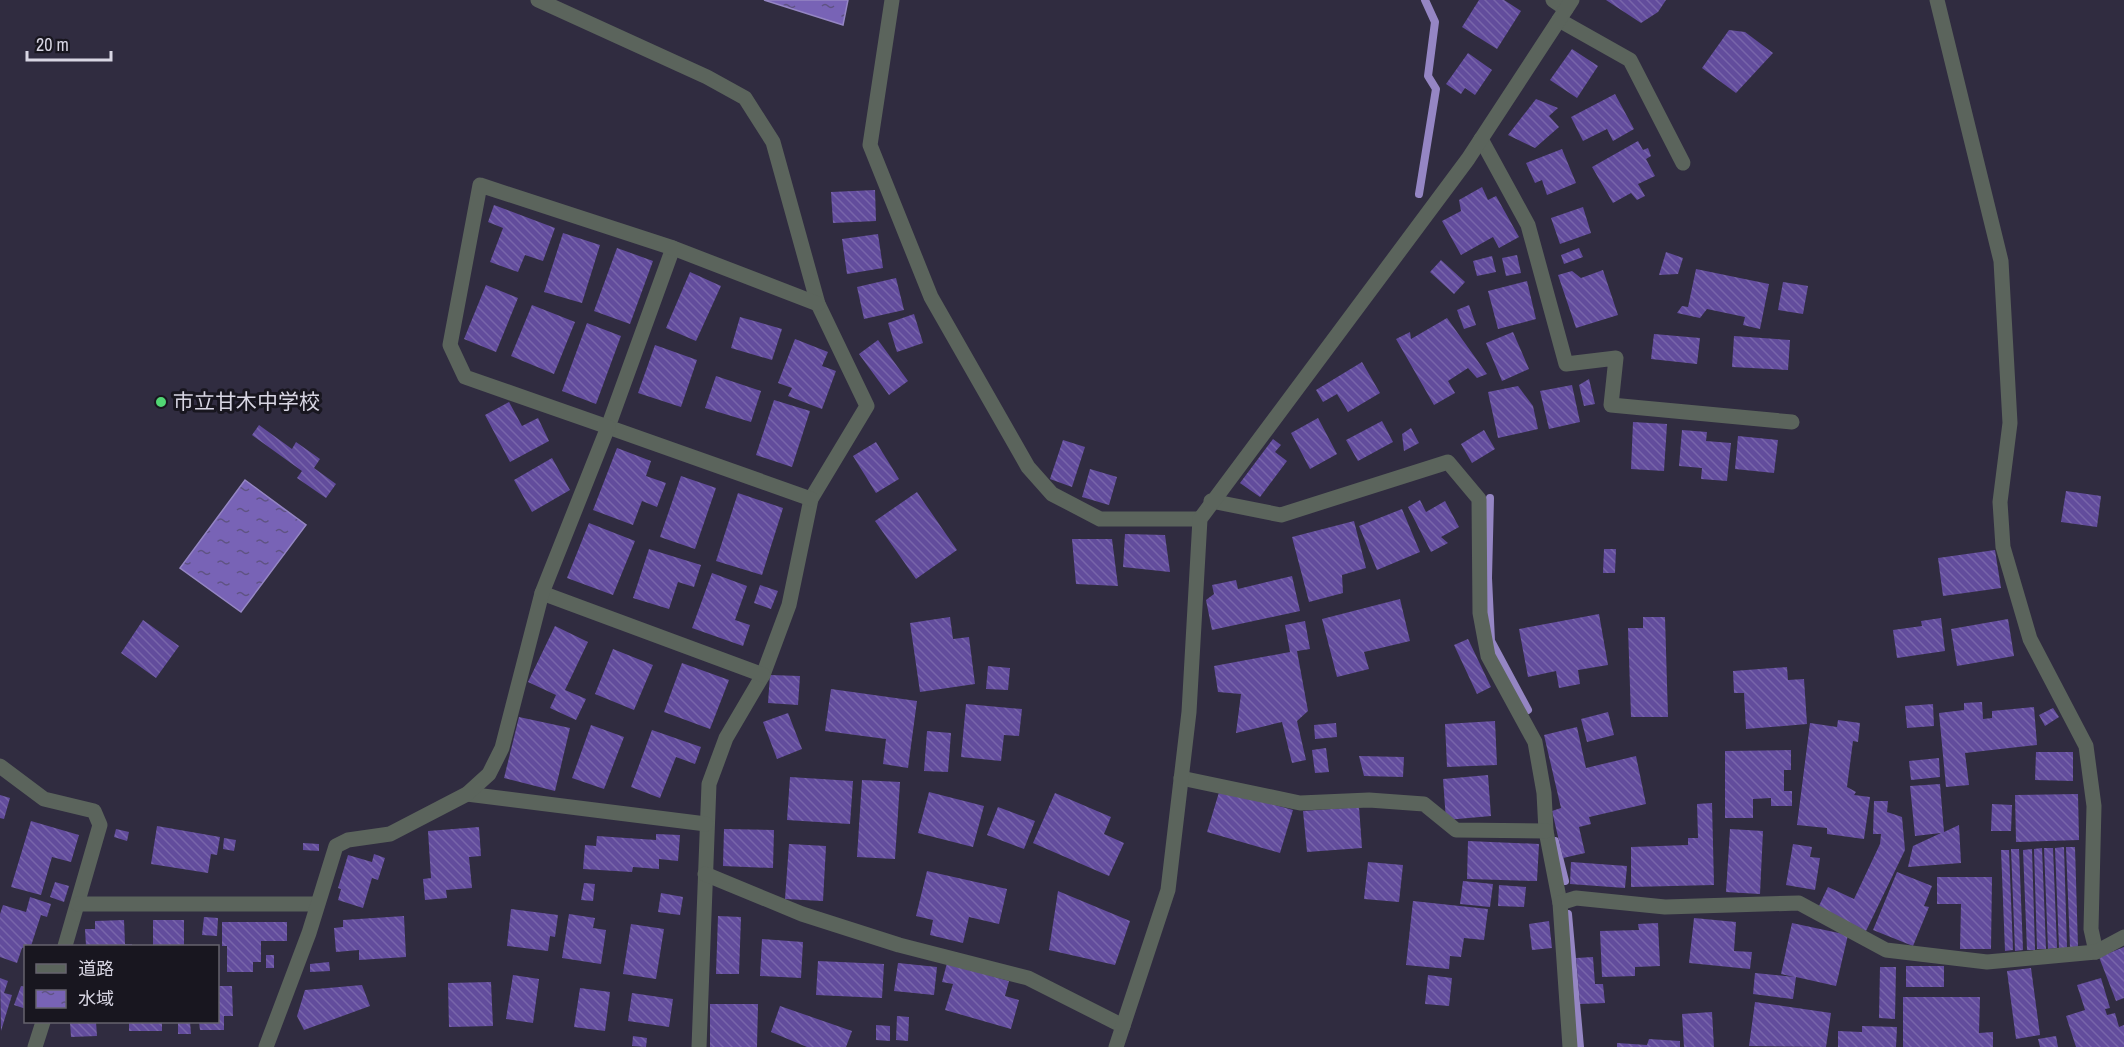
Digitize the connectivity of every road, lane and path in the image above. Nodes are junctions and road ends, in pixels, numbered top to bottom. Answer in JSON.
{"nodes":[{"id":1,"x":538,"y":0,"type":"edge"},
{"id":2,"x":892,"y":0,"type":"edge"},
{"id":3,"x":1553,"y":0,"type":"edge"},
{"id":4,"x":1937,"y":0,"type":"edge"},
{"id":5,"x":1566,"y":10,"type":"edge"},
{"id":6,"x":1481,"y":139,"type":"junction"},
{"id":7,"x":1683,"y":163,"type":"dead end"},
{"id":8,"x":673,"y":248,"type":"junction"},
{"id":9,"x":818,"y":304,"type":"junction"},
{"id":10,"x":1792,"y":422,"type":"dead end"},
{"id":11,"x":608,"y":427,"type":"junction"},
{"id":12,"x":811,"y":499,"type":"junction"},
{"id":13,"x":1211,"y":501,"type":"junction"},
{"id":14,"x":1200,"y":519,"type":"junction"},
{"id":15,"x":542,"y":593,"type":"junction"},
{"id":16,"x":763,"y":675,"type":"junction"},
{"id":17,"x":0,"y":765,"type":"edge"},
{"id":18,"x":1181,"y":778,"type":"junction"},
{"id":19,"x":467,"y":794,"type":"junction"},
{"id":20,"x":706,"y":824,"type":"junction"},
{"id":21,"x":1546,"y":831,"type":"junction"},
{"id":22,"x":705,"y":874,"type":"junction"},
{"id":23,"x":1560,"y":903,"type":"junction"},
{"id":24,"x":78,"y":904,"type":"junction"},
{"id":25,"x":316,"y":904,"type":"junction"},
{"id":26,"x":2124,"y":937,"type":"edge"},
{"id":27,"x":65,"y":945,"type":"edge"},
{"id":28,"x":2096,"y":951,"type":"junction"},
{"id":29,"x":43,"y":1023,"type":"edge"},
{"id":30,"x":1123,"y":1026,"type":"junction"},
{"id":31,"x":35,"y":1047,"type":"edge"},
{"id":32,"x":266,"y":1047,"type":"edge"},
{"id":33,"x":699,"y":1047,"type":"edge"},
{"id":34,"x":1116,"y":1047,"type":"edge"},
{"id":35,"x":1570,"y":1047,"type":"edge"}],
"edges":[{"from":1,"to":9,"type":"street"},
{"from":2,"to":14,"type":"street"},
{"from":3,"to":5,"type":"street"},
{"from":4,"to":28,"type":"street"},
{"from":5,"to":6,"type":"street"},
{"from":5,"to":7,"type":"street"},
{"from":6,"to":10,"type":"street"},
{"from":6,"to":13,"type":"street"},
{"from":8,"to":9,"type":"street"},
{"from":8,"to":11,"type":"street"},
{"from":8,"to":11,"type":"street"},
{"from":9,"to":12,"type":"street"},
{"from":11,"to":12,"type":"street"},
{"from":11,"to":15,"type":"street"},
{"from":12,"to":16,"type":"street"},
{"from":13,"to":14,"type":"street"},
{"from":13,"to":21,"type":"street"},
{"from":14,"to":18,"type":"street"},
{"from":15,"to":16,"type":"street"},
{"from":15,"to":19,"type":"street"},
{"from":16,"to":20,"type":"street"},
{"from":17,"to":24,"type":"street"},
{"from":18,"to":21,"type":"street"},
{"from":18,"to":30,"type":"street"},
{"from":19,"to":20,"type":"street"},
{"from":19,"to":25,"type":"street"},
{"from":20,"to":22,"type":"street"},
{"from":21,"to":23,"type":"street"},
{"from":22,"to":30,"type":"street"},
{"from":22,"to":33,"type":"street"},
{"from":23,"to":28,"type":"street"},
{"from":23,"to":35,"type":"street"},
{"from":24,"to":25,"type":"street"},
{"from":24,"to":27,"type":"street"},
{"from":25,"to":32,"type":"street"},
{"from":26,"to":28,"type":"street"},
{"from":29,"to":31,"type":"street"},
{"from":30,"to":34,"type":"street"}]}
